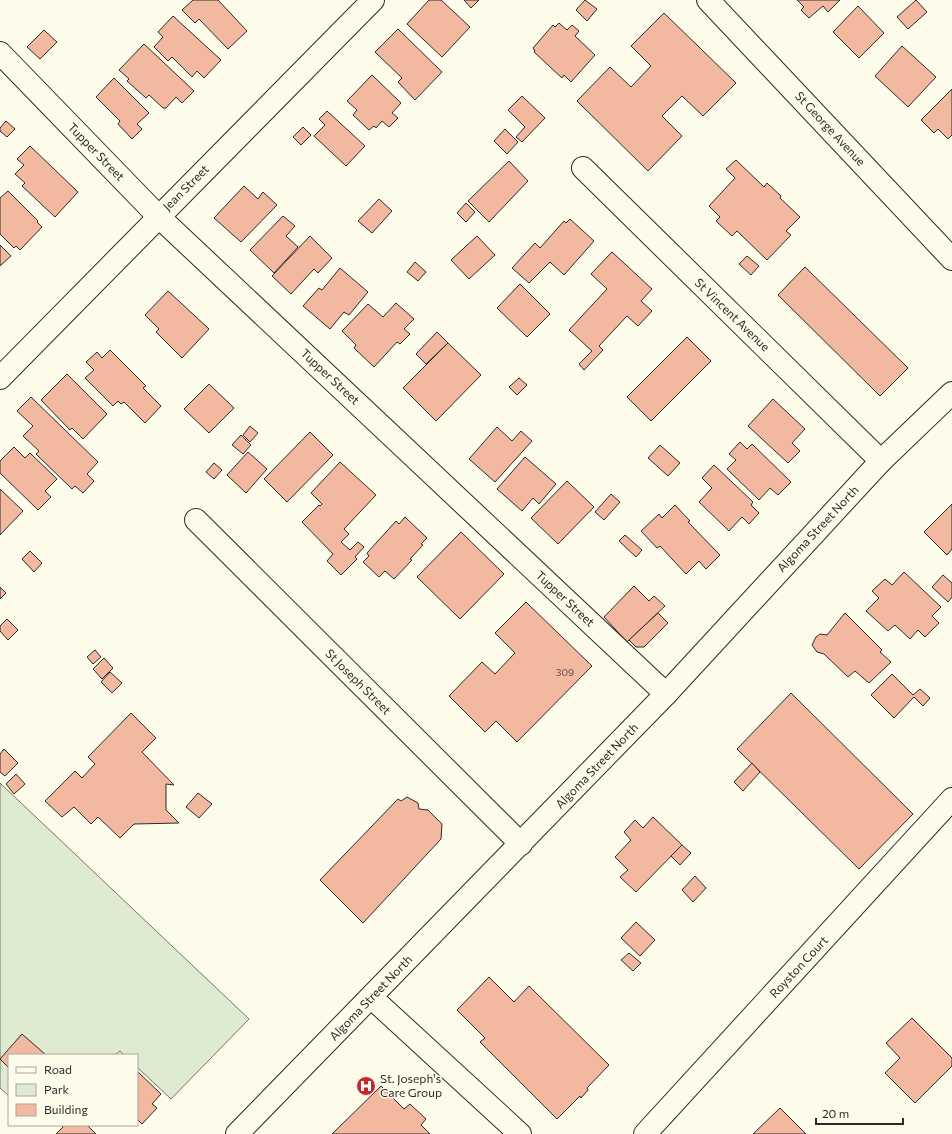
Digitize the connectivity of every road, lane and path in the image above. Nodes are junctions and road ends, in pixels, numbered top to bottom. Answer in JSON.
{"nodes":[{"id":1,"x":373,"y":0,"type":"edge"},
{"id":2,"x":708,"y":0,"type":"edge"},
{"id":3,"x":0,"y":53,"type":"edge"},
{"id":4,"x":583,"y":168,"type":"dead end"},
{"id":5,"x":158,"y":216,"type":"junction"},
{"id":6,"x":952,"y":259,"type":"edge"},
{"id":7,"x":0,"y":378,"type":"edge"},
{"id":8,"x":952,"y":393,"type":"edge"},
{"id":9,"x":881,"y":461,"type":"junction"},
{"id":10,"x":196,"y":520,"type":"dead end"},
{"id":11,"x":666,"y":694,"type":"junction"},
{"id":12,"x":952,"y":799,"type":"edge"},
{"id":13,"x":521,"y":844,"type":"junction"},
{"id":14,"x":372,"y":998,"type":"junction"},
{"id":15,"x":237,"y":1134,"type":"edge"},
{"id":16,"x":520,"y":1134,"type":"edge"},
{"id":17,"x":645,"y":1134,"type":"edge"}],
"edges":[{"from":1,"to":5,"type":"street","name":"Jean Street"},
{"from":2,"to":6,"type":"street","name":"St George Avenue"},
{"from":3,"to":5,"type":"street","name":"Tupper Street"},
{"from":4,"to":9,"type":"street","name":"St Vincent Avenue"},
{"from":5,"to":7,"type":"street","name":"Jean Street"},
{"from":5,"to":11,"type":"street","name":"Tupper Street"},
{"from":8,"to":9,"type":"street","name":"Algoma Street North"},
{"from":9,"to":11,"type":"street","name":"Algoma Street North"},
{"from":10,"to":13,"type":"street","name":"St Joseph Street"},
{"from":11,"to":13,"type":"street","name":"Algoma Street North"},
{"from":12,"to":17,"type":"street","name":"Royston Court"},
{"from":13,"to":14,"type":"street","name":"Algoma Street North"},
{"from":14,"to":15,"type":"street","name":"Algoma Street North"},
{"from":14,"to":16,"type":"street"}]}
